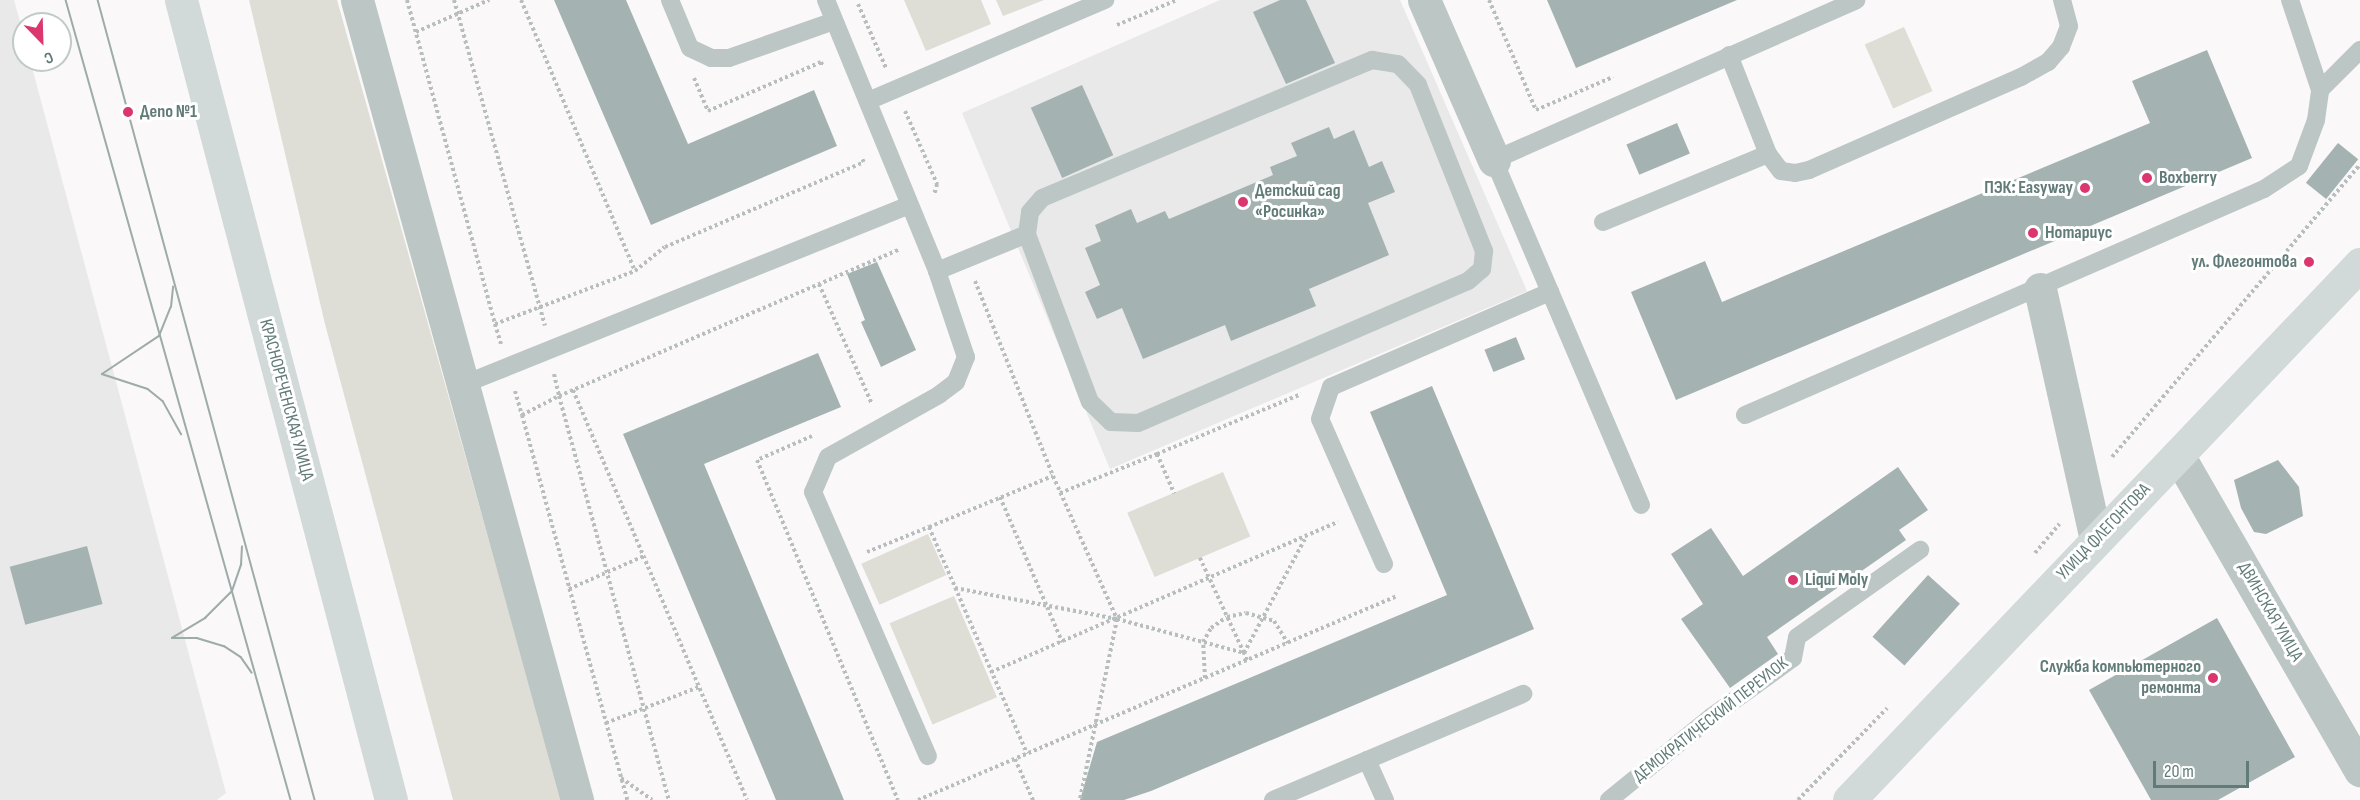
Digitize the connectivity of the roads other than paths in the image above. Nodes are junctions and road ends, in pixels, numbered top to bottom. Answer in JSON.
{"nodes":[{"id":1,"x":181,"y":0,"type":"edge"},
{"id":2,"x":357,"y":0,"type":"edge"},
{"id":3,"x":670,"y":0,"type":"edge"},
{"id":4,"x":826,"y":0,"type":"edge"},
{"id":5,"x":1106,"y":0,"type":"edge"},
{"id":6,"x":1424,"y":0,"type":"edge"},
{"id":7,"x":1856,"y":0,"type":"edge"},
{"id":8,"x":2062,"y":0,"type":"edge"},
{"id":9,"x":2290,"y":0,"type":"edge"},
{"id":10,"x":834,"y":21,"type":"junction"},
{"id":11,"x":2360,"y":50,"type":"edge"},
{"id":12,"x":1729,"y":55,"type":"junction"},
{"id":13,"x":2319,"y":90,"type":"junction"},
{"id":14,"x":868,"y":101,"type":"junction"},
{"id":15,"x":1768,"y":154,"type":"junction"},
{"id":16,"x":1494,"y":160,"type":"junction"},
{"id":17,"x":909,"y":205,"type":"junction"},
{"id":18,"x":1603,"y":222,"type":"dead end"},
{"id":19,"x":1027,"y":234,"type":"junction"},
{"id":20,"x":2360,"y":265,"type":"edge"},
{"id":21,"x":937,"y":271,"type":"junction"},
{"id":22,"x":2040,"y":289,"type":"junction"},
{"id":23,"x":1550,"y":292,"type":"junction"},
{"id":24,"x":462,"y":385,"type":"junction"},
{"id":25,"x":1745,"y":415,"type":"dead end"},
{"id":26,"x":2178,"y":455,"type":"junction"},
{"id":27,"x":1641,"y":506,"type":"dead end"},
{"id":28,"x":2096,"y":540,"type":"junction"},
{"id":29,"x":1920,"y":550,"type":"dead end"},
{"id":30,"x":1384,"y":564,"type":"dead end"},
{"id":31,"x":1523,"y":694,"type":"dead end"},
{"id":32,"x":928,"y":756,"type":"dead end"},
{"id":33,"x":1367,"y":760,"type":"junction"},
{"id":34,"x":2360,"y":770,"type":"edge"},
{"id":35,"x":391,"y":800,"type":"edge"},
{"id":36,"x":577,"y":800,"type":"edge"},
{"id":37,"x":1273,"y":800,"type":"edge"},
{"id":38,"x":1385,"y":800,"type":"edge"},
{"id":39,"x":1609,"y":800,"type":"edge"},
{"id":40,"x":1849,"y":800,"type":"edge"}],
"edges":[{"from":1,"to":35,"type":"main road","name":"КРАСНОРЕЧЕНСКАЯ УЛИЦА"},
{"from":2,"to":24,"type":"street"},
{"from":3,"to":10,"type":"lane"},
{"from":4,"to":10,"type":"lane"},
{"from":5,"to":14,"type":"lane"},
{"from":6,"to":16,"type":"street"},
{"from":7,"to":12,"type":"lane"},
{"from":8,"to":15,"type":"lane"},
{"from":9,"to":13,"type":"lane"},
{"from":10,"to":14,"type":"lane"},
{"from":11,"to":13,"type":"lane"},
{"from":12,"to":15,"type":"lane"},
{"from":12,"to":16,"type":"lane"},
{"from":13,"to":22,"type":"lane"},
{"from":14,"to":17,"type":"lane"},
{"from":15,"to":18,"type":"lane"},
{"from":16,"to":23,"type":"lane"},
{"from":17,"to":21,"type":"lane"},
{"from":17,"to":24,"type":"lane"},
{"from":19,"to":19,"type":"lane"},
{"from":19,"to":21,"type":"lane"},
{"from":20,"to":26,"type":"main road","name":"УЛИЦА ФЛЕГОНТОВА"},
{"from":21,"to":32,"type":"lane"},
{"from":22,"to":25,"type":"lane"},
{"from":22,"to":28,"type":"street"},
{"from":23,"to":27,"type":"lane"},
{"from":23,"to":30,"type":"lane"},
{"from":24,"to":36,"type":"street"},
{"from":26,"to":28,"type":"main road","name":"УЛИЦА ФЛЕГОНТОВА"},
{"from":26,"to":34,"type":"street","name":"ДВИНСКАЯ УЛИЦА"},
{"from":28,"to":40,"type":"main road","name":"УЛИЦА ФЛЕГОНТОВА"},
{"from":29,"to":39,"type":"lane","name":"ДЕМОКРАТИЧЕСКИЙ ПЕРЕУЛОК"},
{"from":31,"to":33,"type":"lane"},
{"from":33,"to":37,"type":"lane"},
{"from":33,"to":38,"type":"lane"}]}
